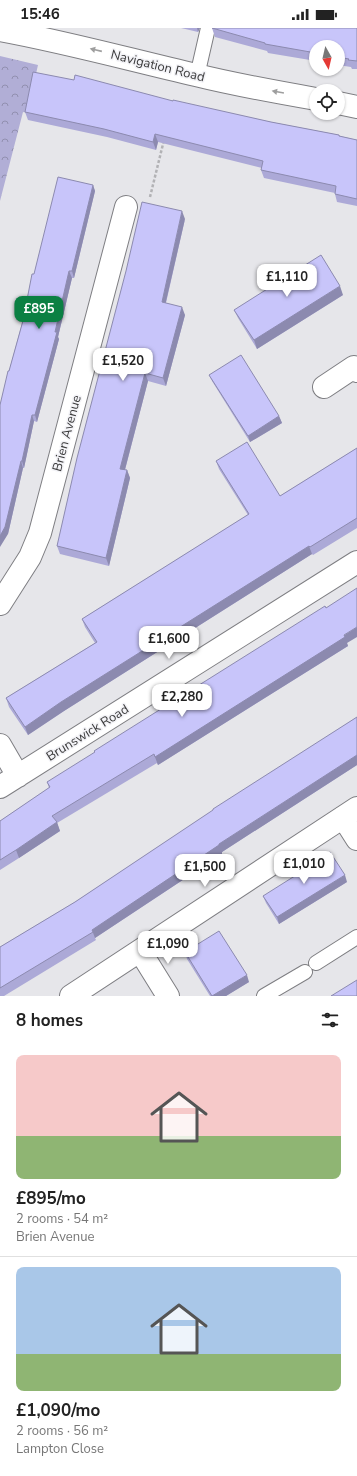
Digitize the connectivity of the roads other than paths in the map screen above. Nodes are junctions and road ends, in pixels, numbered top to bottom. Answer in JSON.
{"nodes":[{"id":1,"x":208,"y":28,"type":"edge"},
{"id":2,"x":0,"y":30,"type":"edge"},
{"id":3,"x":197,"y":76,"type":"junction"},
{"id":4,"x":309,"y":98,"type":"edge"},
{"id":5,"x":345,"y":104,"type":"edge"},
{"id":6,"x":357,"y":107,"type":"edge"},
{"id":7,"x":126,"y":207,"type":"road end"},
{"id":8,"x":357,"y":371,"type":"edge"},
{"id":9,"x":324,"y":387,"type":"dead end"},
{"id":10,"x":357,"y":562,"type":"edge"},
{"id":11,"x":0,"y":604,"type":"edge"},
{"id":12,"x":0,"y":745,"type":"edge"},
{"id":13,"x":18,"y":776,"type":"junction"},
{"id":14,"x":0,"y":787,"type":"edge"},
{"id":15,"x":350,"y":813,"type":"edge"},
{"id":16,"x":357,"y":839,"type":"edge"},
{"id":17,"x":357,"y":937,"type":"edge"},
{"id":18,"x":140,"y":951,"type":"junction"},
{"id":19,"x":316,"y":963,"type":"dead end"},
{"id":20,"x":305,"y":972,"type":"dead end"},
{"id":21,"x":71,"y":996,"type":"edge"},
{"id":22,"x":168,"y":996,"type":"edge"},
{"id":23,"x":264,"y":996,"type":"edge"}],
"edges":[{"from":1,"to":3,"type":"lane"},
{"from":3,"to":2,"type":"street","name":"Navigation Road","one_way":true},
{"from":4,"to":3,"type":"street","name":"Navigation Road","one_way":true},
{"from":5,"to":6,"type":"street"},
{"from":7,"to":11,"type":"street","name":"Brien Avenue"},
{"from":8,"to":9,"type":"street"},
{"from":10,"to":13,"type":"street","name":"Brunswick Road"},
{"from":12,"to":13,"type":"street"},
{"from":13,"to":14,"type":"street","name":"Brunswick Road"},
{"from":15,"to":16,"type":"street"},
{"from":15,"to":18,"type":"street"},
{"from":17,"to":19,"type":"lane"},
{"from":18,"to":21,"type":"street"},
{"from":18,"to":22,"type":"street"},
{"from":20,"to":23,"type":"lane"}]}
